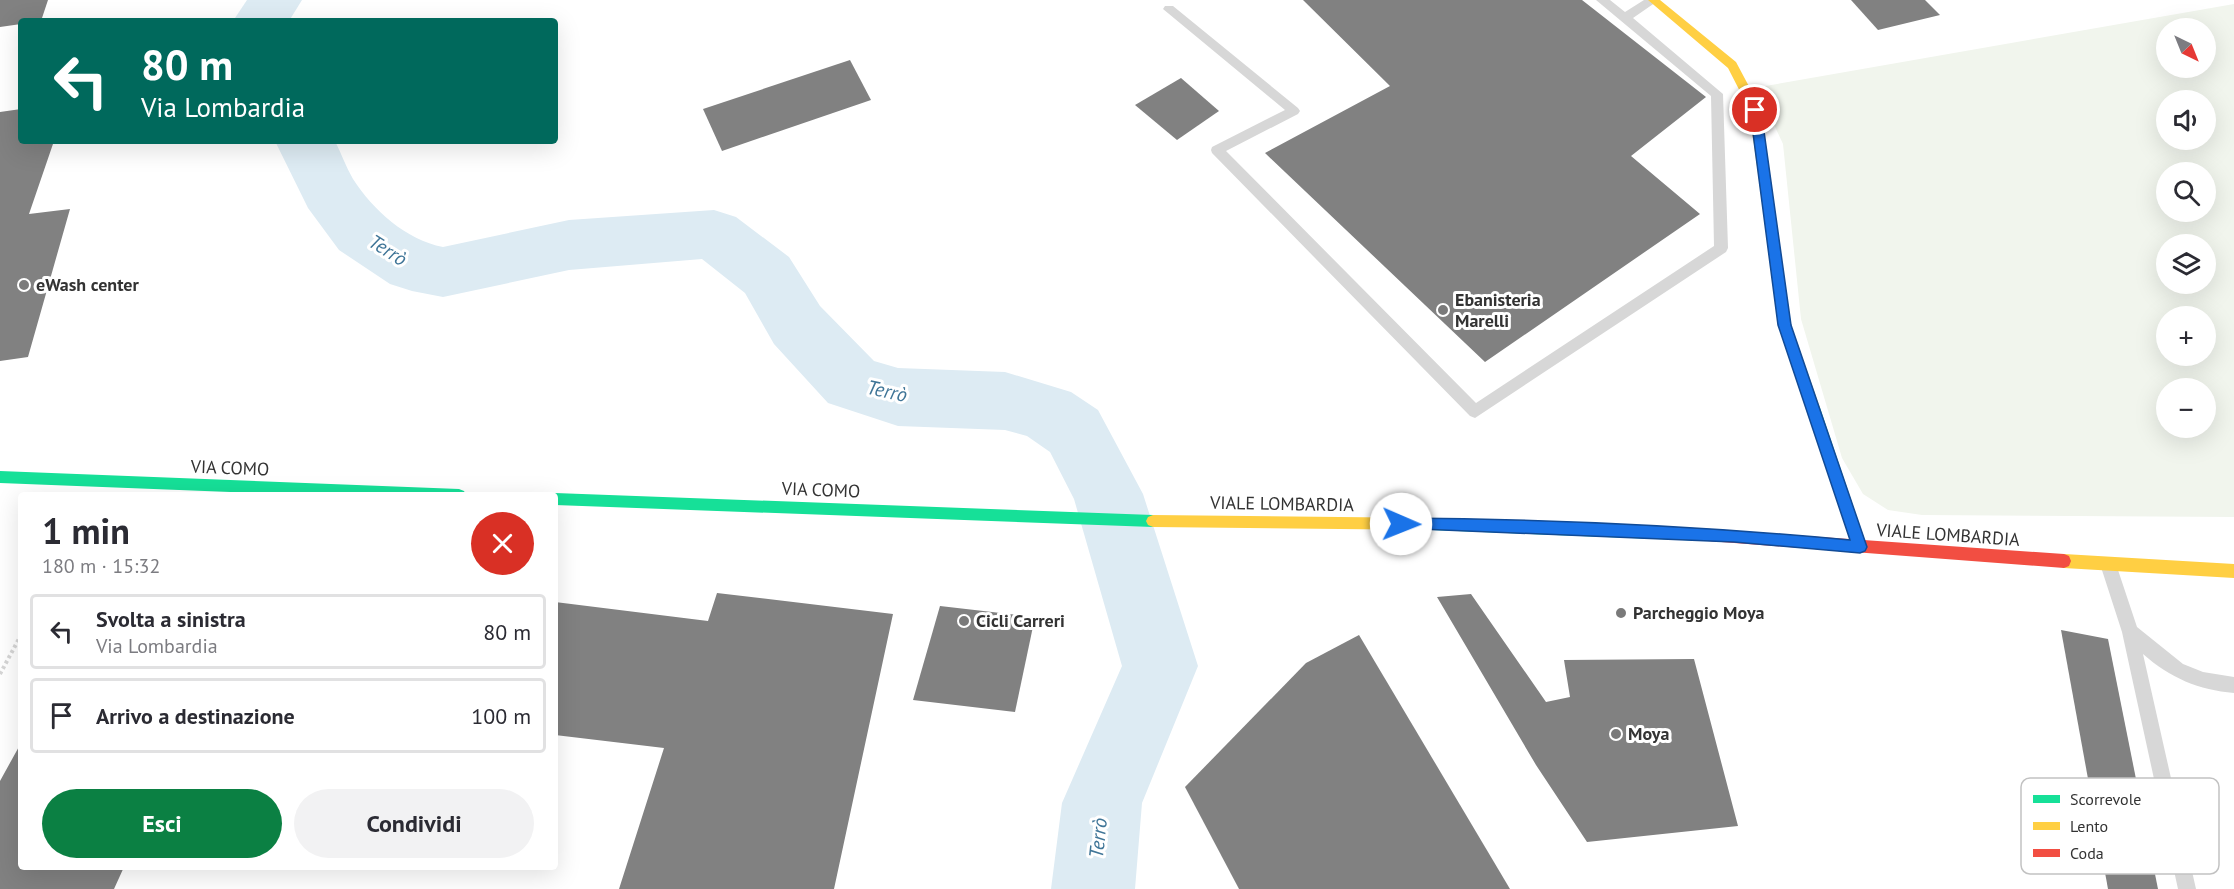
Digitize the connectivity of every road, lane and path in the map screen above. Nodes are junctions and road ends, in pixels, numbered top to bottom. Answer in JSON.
{"nodes":[{"id":1,"x":1602,"y":0,"type":"edge"},
{"id":2,"x":1653,"y":0,"type":"edge"},
{"id":3,"x":1169,"y":9,"type":"dead end"},
{"id":4,"x":1625,"y":18,"type":"junction"},
{"id":5,"x":0,"y":477,"type":"edge"},
{"id":6,"x":382,"y":492,"type":"edge"},
{"id":7,"x":558,"y":499,"type":"edge"},
{"id":8,"x":1155,"y":521,"type":"joint"},
{"id":9,"x":1860,"y":547,"type":"junction"},
{"id":10,"x":2108,"y":564,"type":"junction"},
{"id":11,"x":2234,"y":571,"type":"edge"},
{"id":12,"x":2130,"y":632,"type":"junction"},
{"id":13,"x":18,"y":641,"type":"edge"},
{"id":14,"x":0,"y":674,"type":"edge"},
{"id":15,"x":2234,"y":685,"type":"edge"},
{"id":16,"x":2162,"y":778,"type":"edge"},
{"id":17,"x":2184,"y":874,"type":"edge"},
{"id":18,"x":2187,"y":889,"type":"edge"}],
"edges":[{"from":1,"to":4,"type":"lane"},
{"from":2,"to":4,"type":"lane"},
{"from":2,"to":9,"type":"main road"},
{"from":3,"to":4,"type":"lane"},
{"from":5,"to":6,"type":"main road","name":"VIA COMO"},
{"from":7,"to":8,"type":"main road","name":"VIA COMO"},
{"from":8,"to":9,"type":"main road","name":"VIALE LOMBARDIA"},
{"from":9,"to":10,"type":"main road","name":"VIALE LOMBARDIA"},
{"from":10,"to":11,"type":"main road","name":"VIALE LOMBARDIA"},
{"from":10,"to":12,"type":"lane"},
{"from":12,"to":15,"type":"lane"},
{"from":12,"to":16,"type":"lane"},
{"from":13,"to":14,"type":"path"},
{"from":17,"to":18,"type":"lane"}]}
